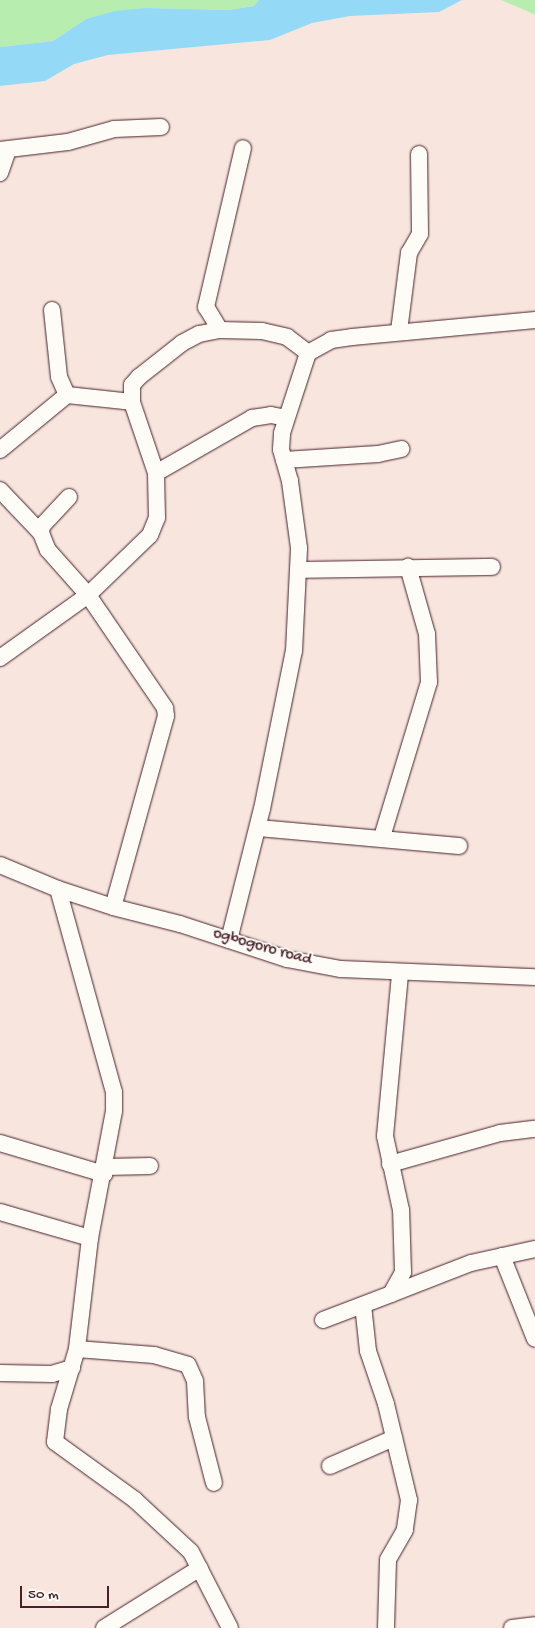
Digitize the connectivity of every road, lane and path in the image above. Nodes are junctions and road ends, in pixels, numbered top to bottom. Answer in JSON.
{"nodes":[{"id":1,"x":161,"y":127,"type":"dead end"},
{"id":2,"x":243,"y":148,"type":"dead end"},
{"id":3,"x":4,"y":150,"type":"edge"},
{"id":4,"x":419,"y":154,"type":"dead end"},
{"id":5,"x":0,"y":173,"type":"edge"},
{"id":6,"x":52,"y":310,"type":"dead end"},
{"id":7,"x":535,"y":320,"type":"edge"},
{"id":8,"x":220,"y":330,"type":"junction"},
{"id":9,"x":399,"y":331,"type":"junction"},
{"id":10,"x":308,"y":352,"type":"junction"},
{"id":11,"x":67,"y":395,"type":"junction"},
{"id":12,"x":132,"y":402,"type":"junction"},
{"id":13,"x":286,"y":418,"type":"junction"},
{"id":14,"x":401,"y":449,"type":"dead end"},
{"id":15,"x":0,"y":450,"type":"edge"},
{"id":16,"x":284,"y":460,"type":"junction"},
{"id":17,"x":156,"y":474,"type":"junction"},
{"id":18,"x":0,"y":490,"type":"edge"},
{"id":19,"x":69,"y":498,"type":"dead end"},
{"id":20,"x":41,"y":533,"type":"junction"},
{"id":21,"x":408,"y":567,"type":"junction"},
{"id":22,"x":492,"y":567,"type":"dead end"},
{"id":23,"x":298,"y":570,"type":"junction"},
{"id":24,"x":88,"y":595,"type":"junction"},
{"id":25,"x":0,"y":658,"type":"edge"},
{"id":26,"x":258,"y":828,"type":"junction"},
{"id":27,"x":382,"y":837,"type":"junction"},
{"id":28,"x":459,"y":846,"type":"dead end"},
{"id":29,"x":0,"y":865,"type":"edge"},
{"id":30,"x":58,"y":890,"type":"junction"},
{"id":31,"x":113,"y":907,"type":"junction"},
{"id":32,"x":229,"y":940,"type":"junction"},
{"id":33,"x":400,"y":973,"type":"junction"},
{"id":34,"x":535,"y":977,"type":"edge"},
{"id":35,"x":535,"y":1129,"type":"edge"},
{"id":36,"x":0,"y":1143,"type":"edge"},
{"id":37,"x":390,"y":1164,"type":"junction"},
{"id":38,"x":150,"y":1166,"type":"dead end"},
{"id":39,"x":105,"y":1170,"type":"junction"},
{"id":40,"x":0,"y":1212,"type":"edge"},
{"id":41,"x":90,"y":1238,"type":"junction"},
{"id":42,"x":535,"y":1249,"type":"edge"},
{"id":43,"x":502,"y":1256,"type":"junction"},
{"id":44,"x":391,"y":1294,"type":"junction"},
{"id":45,"x":363,"y":1304,"type":"junction"},
{"id":46,"x":323,"y":1320,"type":"dead end"},
{"id":47,"x":535,"y":1339,"type":"edge"},
{"id":48,"x":77,"y":1349,"type":"junction"},
{"id":49,"x":72,"y":1368,"type":"junction"},
{"id":50,"x":0,"y":1373,"type":"edge"},
{"id":51,"x":394,"y":1438,"type":"junction"},
{"id":52,"x":330,"y":1466,"type":"dead end"},
{"id":53,"x":214,"y":1483,"type":"dead end"},
{"id":54,"x":200,"y":1568,"type":"junction"},
{"id":55,"x":535,"y":1625,"type":"edge"},
{"id":56,"x":104,"y":1628,"type":"edge"},
{"id":57,"x":230,"y":1628,"type":"edge"},
{"id":58,"x":386,"y":1628,"type":"edge"},
{"id":59,"x":512,"y":1628,"type":"edge"}],
"edges":[{"from":1,"to":3,"type":"street"},
{"from":2,"to":8,"type":"street"},
{"from":3,"to":5,"type":"street"},
{"from":4,"to":9,"type":"street"},
{"from":6,"to":11,"type":"street"},
{"from":7,"to":9,"type":"street"},
{"from":8,"to":10,"type":"street"},
{"from":8,"to":12,"type":"street"},
{"from":9,"to":10,"type":"street"},
{"from":10,"to":13,"type":"street"},
{"from":11,"to":12,"type":"street"},
{"from":11,"to":15,"type":"street"},
{"from":12,"to":17,"type":"street"},
{"from":13,"to":16,"type":"street"},
{"from":13,"to":17,"type":"street"},
{"from":14,"to":16,"type":"street"},
{"from":16,"to":23,"type":"street"},
{"from":17,"to":24,"type":"street"},
{"from":18,"to":20,"type":"street"},
{"from":19,"to":20,"type":"street"},
{"from":20,"to":24,"type":"street"},
{"from":21,"to":22,"type":"street"},
{"from":21,"to":23,"type":"street"},
{"from":21,"to":27,"type":"street"},
{"from":23,"to":26,"type":"street"},
{"from":24,"to":25,"type":"street"},
{"from":24,"to":31,"type":"street"},
{"from":26,"to":27,"type":"street"},
{"from":26,"to":32,"type":"street"},
{"from":27,"to":28,"type":"street"},
{"from":29,"to":30,"type":"street","name":"ogbogoro road"},
{"from":30,"to":31,"type":"street","name":"ogbogoro road"},
{"from":30,"to":39,"type":"street"},
{"from":31,"to":32,"type":"street","name":"ogbogoro road"},
{"from":32,"to":33,"type":"street","name":"ogbogoro road"},
{"from":33,"to":34,"type":"street","name":"ogbogoro road"},
{"from":33,"to":37,"type":"street"},
{"from":35,"to":37,"type":"street"},
{"from":36,"to":39,"type":"street"},
{"from":37,"to":44,"type":"street"},
{"from":38,"to":39,"type":"street"},
{"from":39,"to":41,"type":"street"},
{"from":40,"to":41,"type":"street"},
{"from":41,"to":48,"type":"street"},
{"from":42,"to":43,"type":"street"},
{"from":43,"to":44,"type":"street"},
{"from":43,"to":47,"type":"street"},
{"from":44,"to":45,"type":"street"},
{"from":45,"to":46,"type":"street"},
{"from":45,"to":51,"type":"street"},
{"from":48,"to":49,"type":"street"},
{"from":48,"to":53,"type":"street"},
{"from":49,"to":50,"type":"street"},
{"from":49,"to":54,"type":"street"},
{"from":51,"to":52,"type":"street"},
{"from":51,"to":58,"type":"street"},
{"from":54,"to":56,"type":"street"},
{"from":54,"to":57,"type":"street"},
{"from":55,"to":59,"type":"street"}]}
